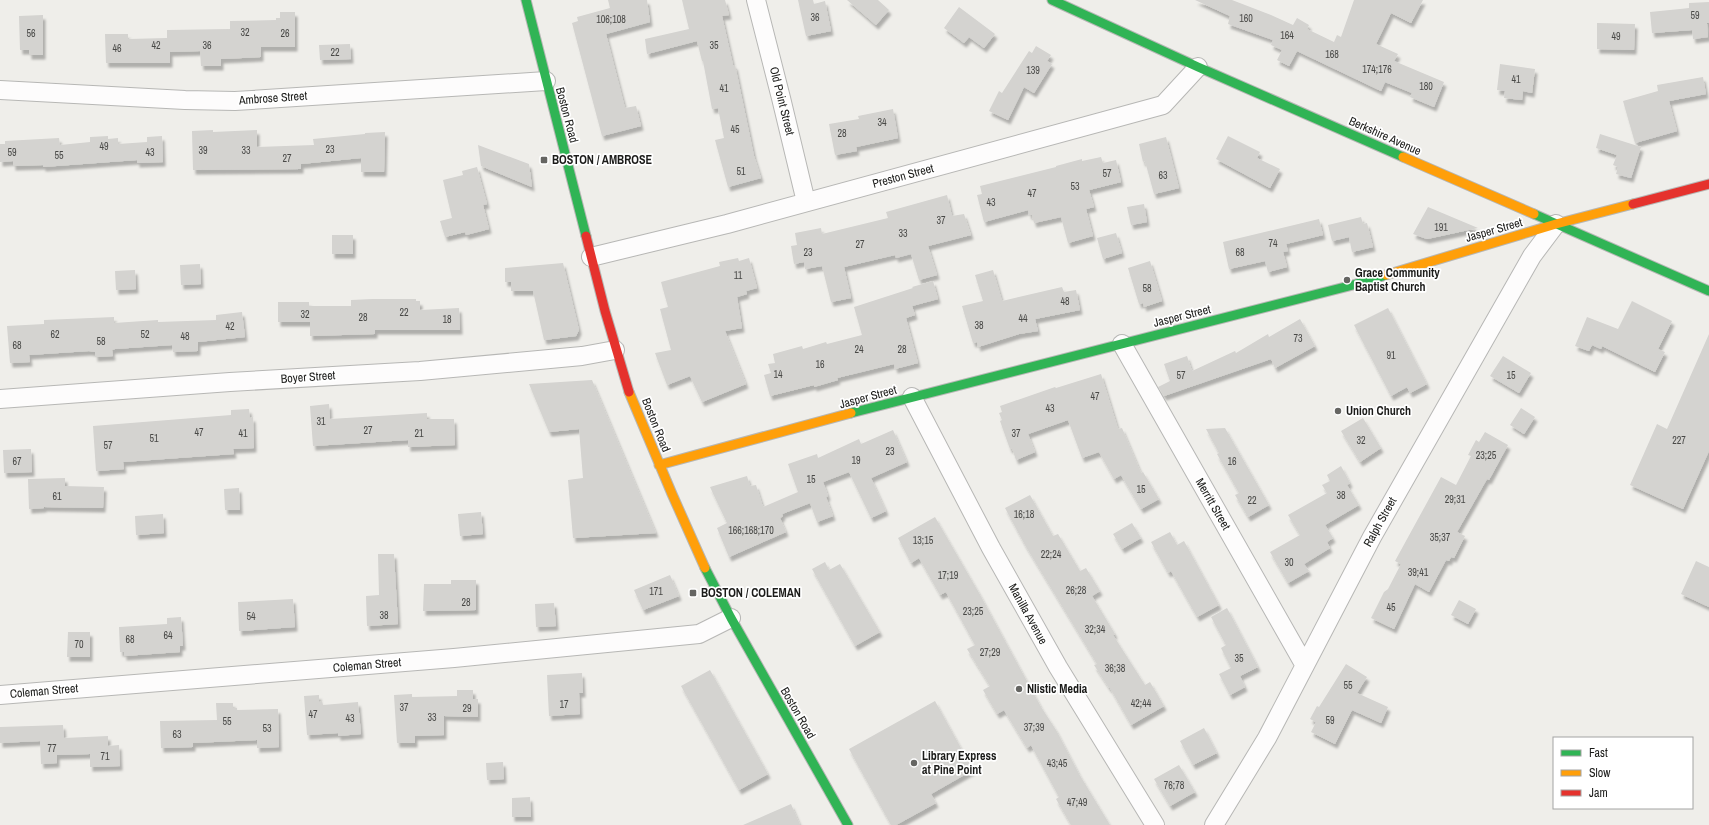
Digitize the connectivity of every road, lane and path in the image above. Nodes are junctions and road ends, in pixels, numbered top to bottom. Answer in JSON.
{"nodes":[{"id":1,"x":526,"y":0,"type":"edge"},
{"id":2,"x":756,"y":0,"type":"edge"},
{"id":3,"x":1052,"y":0,"type":"edge"},
{"id":4,"x":1198,"y":67,"type":"junction"},
{"id":5,"x":546,"y":80,"type":"junction"},
{"id":6,"x":0,"y":90,"type":"edge"},
{"id":7,"x":1709,"y":184,"type":"edge"},
{"id":8,"x":806,"y":202,"type":"junction"},
{"id":9,"x":1556,"y":224,"type":"junction"},
{"id":10,"x":591,"y":257,"type":"junction"},
{"id":11,"x":1709,"y":291,"type":"edge"},
{"id":12,"x":1122,"y":344,"type":"junction"},
{"id":13,"x":615,"y":350,"type":"junction"},
{"id":14,"x":912,"y":397,"type":"junction"},
{"id":15,"x":0,"y":399,"type":"edge"},
{"id":16,"x":659,"y":465,"type":"junction"},
{"id":17,"x":731,"y":618,"type":"junction"},
{"id":18,"x":1304,"y":664,"type":"junction"},
{"id":19,"x":0,"y":695,"type":"edge"},
{"id":20,"x":848,"y":825,"type":"edge"},
{"id":21,"x":1155,"y":825,"type":"edge"},
{"id":22,"x":1214,"y":825,"type":"edge"}],
"edges":[{"from":1,"to":5,"type":"main road","name":"Boston Road"},
{"from":2,"to":8,"type":"street","name":"Old Point Street"},
{"from":3,"to":4,"type":"main road","name":"Berkshire Avenue"},
{"from":4,"to":8,"type":"street","name":"Preston Street"},
{"from":4,"to":9,"type":"main road","name":"Berkshire Avenue"},
{"from":5,"to":6,"type":"street","name":"Ambrose Street"},
{"from":5,"to":10,"type":"main road","name":"Boston Road"},
{"from":7,"to":9,"type":"main road","name":"Jasper Street"},
{"from":8,"to":10,"type":"street","name":"Preston Street"},
{"from":9,"to":11,"type":"main road","name":"Berkshire Avenue"},
{"from":9,"to":12,"type":"main road","name":"Jasper Street"},
{"from":9,"to":18,"type":"street","name":"Ralph Street"},
{"from":10,"to":13,"type":"main road","name":"Boston Road"},
{"from":12,"to":14,"type":"main road","name":"Jasper Street"},
{"from":12,"to":18,"type":"street","name":"Merritt Street"},
{"from":13,"to":15,"type":"street","name":"Boyer Street"},
{"from":13,"to":16,"type":"main road","name":"Boston Road"},
{"from":14,"to":16,"type":"main road","name":"Jasper Street"},
{"from":14,"to":21,"type":"street","name":"Manilla Avenue"},
{"from":16,"to":17,"type":"main road","name":"Boston Road"},
{"from":17,"to":19,"type":"street","name":"Coleman Street"},
{"from":17,"to":20,"type":"main road","name":"Boston Road"},
{"from":18,"to":22,"type":"street","name":"Ralph Street"}]}
